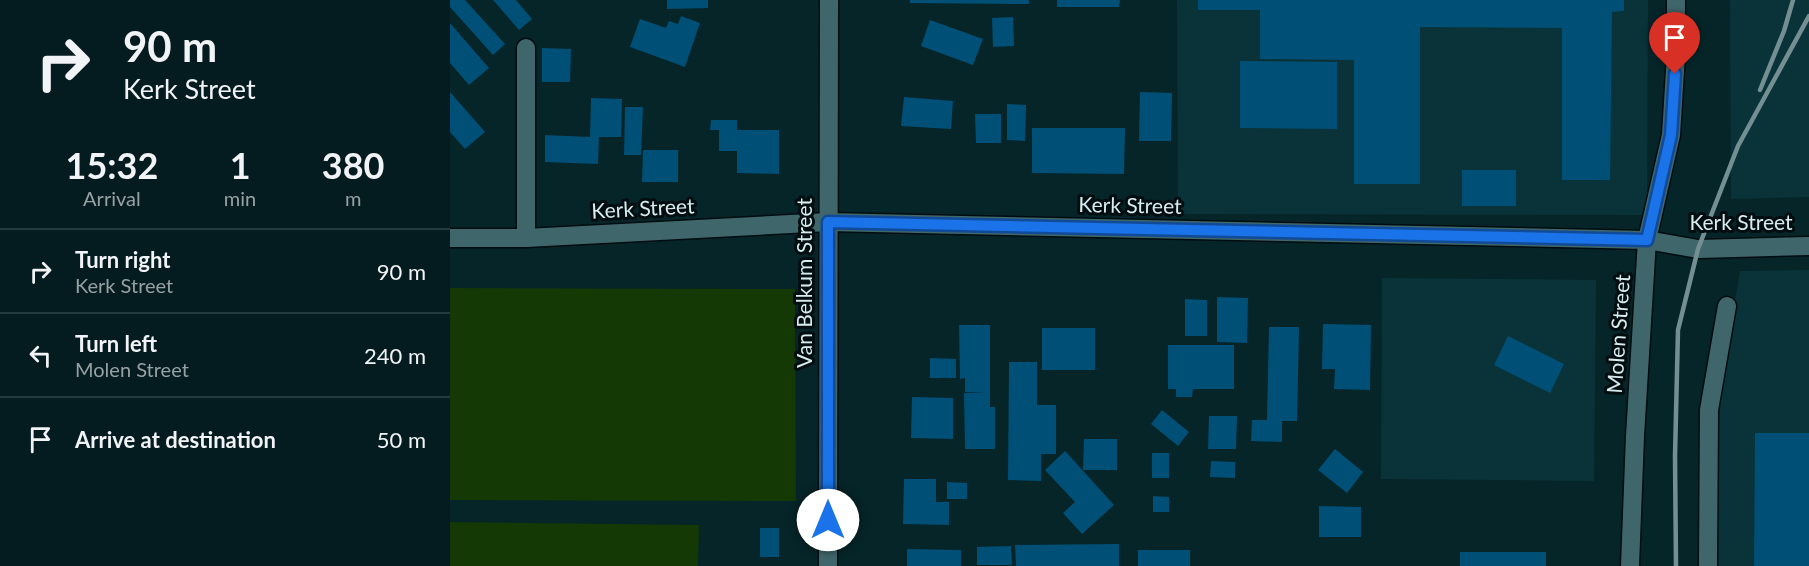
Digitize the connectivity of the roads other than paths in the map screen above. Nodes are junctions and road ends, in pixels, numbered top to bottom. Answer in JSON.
{"nodes":[{"id":1,"x":829,"y":0,"type":"edge"},
{"id":2,"x":1676,"y":0,"type":"edge"},
{"id":3,"x":526,"y":48,"type":"dead end"},
{"id":4,"x":828,"y":222,"type":"junction"},
{"id":5,"x":450,"y":238,"type":"edge"},
{"id":6,"x":526,"y":238,"type":"junction"},
{"id":7,"x":1647,"y":240,"type":"junction"},
{"id":8,"x":1809,"y":246,"type":"edge"},
{"id":9,"x":1727,"y":306,"type":"dead end"},
{"id":10,"x":828,"y":566,"type":"edge"},
{"id":11,"x":1630,"y":566,"type":"edge"},
{"id":12,"x":1708,"y":566,"type":"edge"}],
"edges":[{"from":1,"to":4,"type":"street","name":"Van Belkum Street"},
{"from":2,"to":7,"type":"street","name":"Molen Street"},
{"from":3,"to":6,"type":"street"},
{"from":4,"to":6,"type":"street","name":"Kerk Street"},
{"from":4,"to":7,"type":"street","name":"Kerk Street"},
{"from":4,"to":10,"type":"street","name":"Van Belkum Street"},
{"from":5,"to":6,"type":"street","name":"Kerk Street"},
{"from":7,"to":8,"type":"street","name":"Kerk Street"},
{"from":7,"to":11,"type":"street","name":"Molen Street"},
{"from":9,"to":12,"type":"street"}]}
